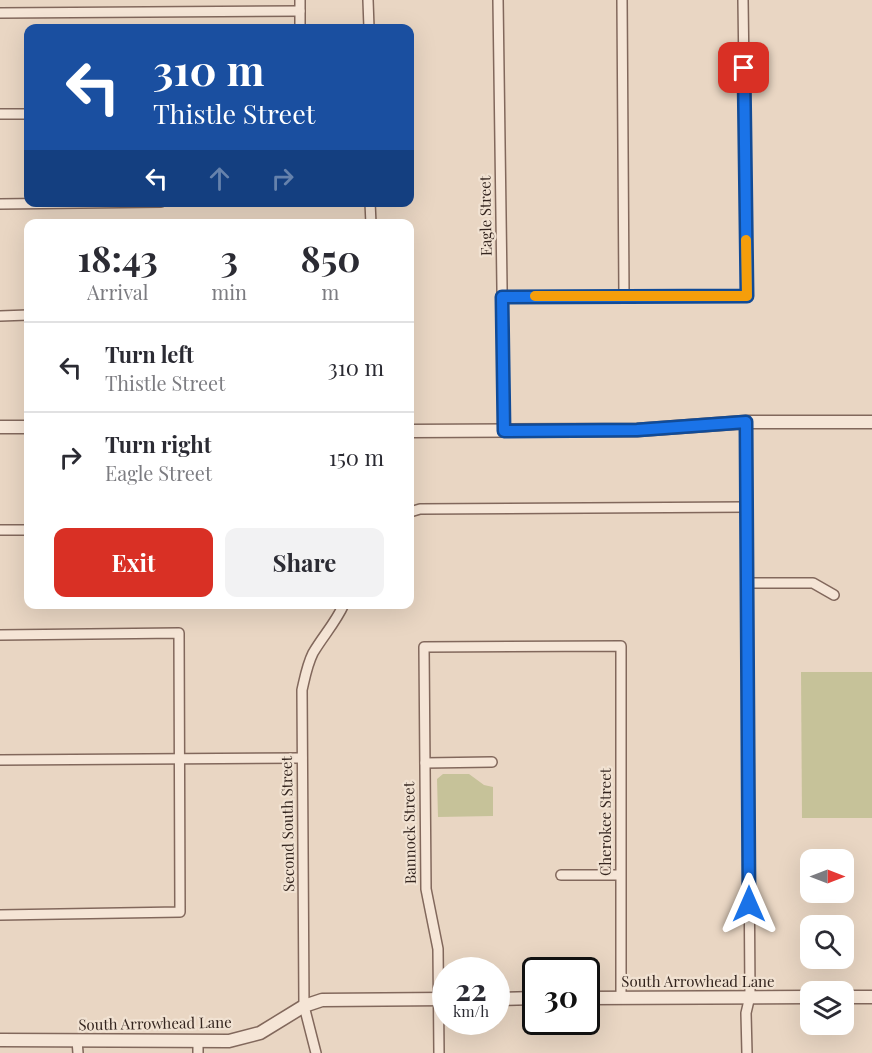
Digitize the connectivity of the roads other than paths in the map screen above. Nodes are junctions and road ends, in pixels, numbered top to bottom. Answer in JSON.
{"nodes":[{"id":1,"x":300,"y":0,"type":"edge"},
{"id":2,"x":368,"y":0,"type":"edge"},
{"id":3,"x":498,"y":0,"type":"edge"},
{"id":4,"x":622,"y":0,"type":"edge"},
{"id":5,"x":743,"y":0,"type":"edge"},
{"id":6,"x":300,"y":11,"type":"junction"},
{"id":7,"x":0,"y":13,"type":"edge"},
{"id":8,"x":300,"y":24,"type":"edge"},
{"id":9,"x":369,"y":24,"type":"edge"},
{"id":10,"x":0,"y":114,"type":"edge"},
{"id":11,"x":24,"y":114,"type":"edge"},
{"id":12,"x":0,"y":204,"type":"edge"},
{"id":13,"x":24,"y":204,"type":"edge"},
{"id":14,"x":624,"y":296,"type":"junction"},
{"id":15,"x":502,"y":297,"type":"junction"},
{"id":16,"x":24,"y":315,"type":"edge"},
{"id":17,"x":0,"y":316,"type":"edge"},
{"id":18,"x":746,"y":422,"type":"junction"},
{"id":19,"x":872,"y":422,"type":"edge"},
{"id":20,"x":0,"y":427,"type":"edge"},
{"id":21,"x":24,"y":427,"type":"edge"},
{"id":22,"x":414,"y":431,"type":"edge"},
{"id":23,"x":504,"y":431,"type":"junction"},
{"id":24,"x":747,"y":507,"type":"junction"},
{"id":25,"x":414,"y":511,"type":"edge"},
{"id":26,"x":0,"y":530,"type":"edge"},
{"id":27,"x":24,"y":530,"type":"edge"},
{"id":28,"x":747,"y":584,"type":"junction"},
{"id":29,"x":834,"y":595,"type":"dead end"},
{"id":30,"x":341,"y":609,"type":"edge"},
{"id":31,"x":0,"y":635,"type":"edge"},
{"id":32,"x":424,"y":646,"type":"joint"},
{"id":33,"x":302,"y":758,"type":"junction"},
{"id":34,"x":180,"y":759,"type":"junction"},
{"id":35,"x":0,"y":760,"type":"edge"},
{"id":36,"x":492,"y":762,"type":"dead end"},
{"id":37,"x":425,"y":763,"type":"junction"},
{"id":38,"x":561,"y":875,"type":"dead end"},
{"id":39,"x":620,"y":875,"type":"junction"},
{"id":40,"x":0,"y":915,"type":"edge"},
{"id":41,"x":439,"y":957,"type":"edge"},
{"id":42,"x":750,"y":996,"type":"junction"},
{"id":43,"x":800,"y":997,"type":"edge"},
{"id":44,"x":854,"y":997,"type":"edge"},
{"id":45,"x":872,"y":997,"type":"edge"},
{"id":46,"x":600,"y":998,"type":"edge"},
{"id":47,"x":621,"y":998,"type":"junction"},
{"id":48,"x":432,"y":999,"type":"edge"},
{"id":49,"x":304,"y":1006,"type":"junction"},
{"id":50,"x":440,"y":1035,"type":"edge"},
{"id":51,"x":0,"y":1040,"type":"edge"},
{"id":52,"x":77,"y":1047,"type":"edge"},
{"id":53,"x":198,"y":1047,"type":"edge"},
{"id":54,"x":315,"y":1053,"type":"edge"},
{"id":55,"x":439,"y":1053,"type":"edge"},
{"id":56,"x":747,"y":1053,"type":"edge"}],
"edges":[{"from":1,"to":6,"type":"street"},
{"from":2,"to":9,"type":"street"},
{"from":3,"to":15,"type":"street","name":"Eagle Street"},
{"from":4,"to":14,"type":"street"},
{"from":5,"to":14,"type":"street"},
{"from":6,"to":7,"type":"street"},
{"from":6,"to":8,"type":"street"},
{"from":10,"to":11,"type":"street"},
{"from":12,"to":13,"type":"street"},
{"from":14,"to":15,"type":"street"},
{"from":15,"to":23,"type":"street","name":"Eagle Street"},
{"from":16,"to":17,"type":"street"},
{"from":18,"to":19,"type":"street"},
{"from":18,"to":23,"type":"street"},
{"from":18,"to":24,"type":"street"},
{"from":20,"to":21,"type":"street"},
{"from":22,"to":23,"type":"street"},
{"from":24,"to":25,"type":"street"},
{"from":24,"to":28,"type":"street"},
{"from":26,"to":27,"type":"street"},
{"from":28,"to":29,"type":"street"},
{"from":28,"to":42,"type":"street"},
{"from":30,"to":33,"type":"street","name":"Second South Street"},
{"from":31,"to":34,"type":"street"},
{"from":32,"to":37,"type":"street","name":"Bannock Street"},
{"from":32,"to":39,"type":"street","name":"Cherokee Street"},
{"from":33,"to":34,"type":"street"},
{"from":33,"to":49,"type":"street","name":"Second South Street"},
{"from":34,"to":35,"type":"street"},
{"from":34,"to":40,"type":"street"},
{"from":36,"to":37,"type":"street"},
{"from":37,"to":41,"type":"street","name":"Bannock Street"},
{"from":38,"to":39,"type":"street"},
{"from":39,"to":47,"type":"street","name":"Cherokee Street"},
{"from":42,"to":43,"type":"street","name":"South Arrowhead Lane"},
{"from":42,"to":47,"type":"street","name":"South Arrowhead Lane"},
{"from":42,"to":56,"type":"street"},
{"from":44,"to":45,"type":"street"},
{"from":46,"to":47,"type":"street","name":"South Arrowhead Lane"},
{"from":48,"to":49,"type":"street","name":"South Arrowhead Lane"},
{"from":49,"to":53,"type":"street","name":"South Arrowhead Lane"},
{"from":49,"to":54,"type":"street","name":"Second South Street"},
{"from":50,"to":55,"type":"street","name":"Bannock Street"},
{"from":51,"to":52,"type":"street","name":"South Arrowhead Lane"},
{"from":52,"to":53,"type":"street","name":"South Arrowhead Lane"}]}
